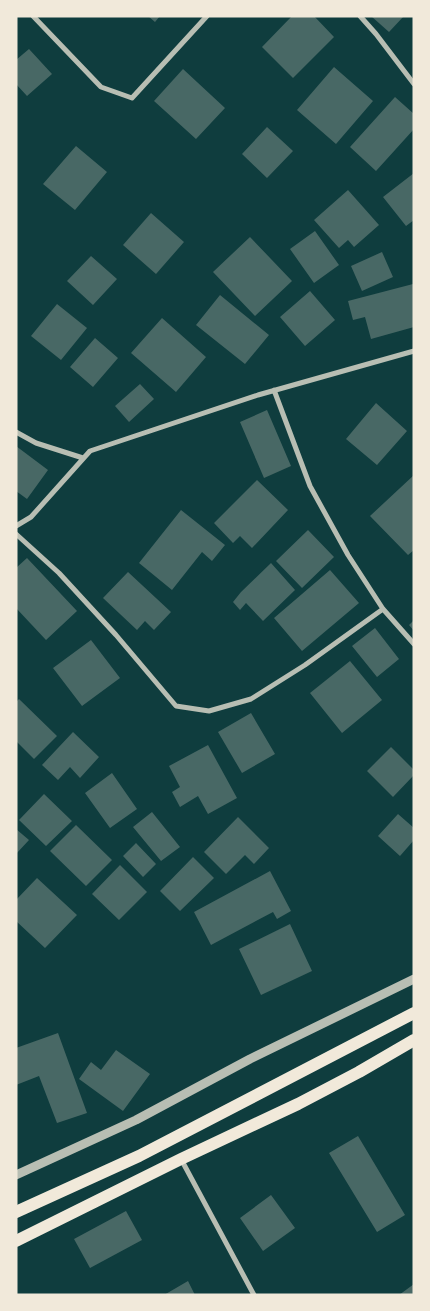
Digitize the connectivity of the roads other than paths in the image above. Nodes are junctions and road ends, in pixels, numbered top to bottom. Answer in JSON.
{"nodes":[{"id":1,"x":33,"y":16,"type":"edge"},
{"id":2,"x":207,"y":16,"type":"edge"},
{"id":3,"x":360,"y":16,"type":"edge"},
{"id":4,"x":414,"y":84,"type":"edge"},
{"id":5,"x":414,"y":351,"type":"edge"},
{"id":6,"x":274,"y":390,"type":"junction"},
{"id":7,"x":16,"y":432,"type":"edge"},
{"id":8,"x":83,"y":458,"type":"junction"},
{"id":9,"x":16,"y":526,"type":"edge"},
{"id":10,"x":16,"y":534,"type":"edge"},
{"id":11,"x":384,"y":609,"type":"junction"},
{"id":12,"x":414,"y":644,"type":"edge"},
{"id":13,"x":414,"y":978,"type":"edge"},
{"id":14,"x":414,"y":1014,"type":"edge"},
{"id":15,"x":414,"y":1040,"type":"edge"},
{"id":16,"x":181,"y":1159,"type":"junction"},
{"id":17,"x":16,"y":1175,"type":"edge"},
{"id":18,"x":16,"y":1212,"type":"edge"},
{"id":19,"x":16,"y":1241,"type":"edge"},
{"id":20,"x":254,"y":1295,"type":"edge"}],
"edges":[{"from":1,"to":2,"type":"street"},
{"from":3,"to":4,"type":"street"},
{"from":5,"to":6,"type":"street"},
{"from":6,"to":8,"type":"street"},
{"from":6,"to":11,"type":"street"},
{"from":7,"to":8,"type":"street"},
{"from":8,"to":9,"type":"street"},
{"from":10,"to":11,"type":"street"},
{"from":11,"to":12,"type":"street"},
{"from":13,"to":17,"type":"street"},
{"from":14,"to":18,"type":"main road"},
{"from":15,"to":16,"type":"main road"},
{"from":16,"to":19,"type":"main road"},
{"from":16,"to":20,"type":"street"}]}
